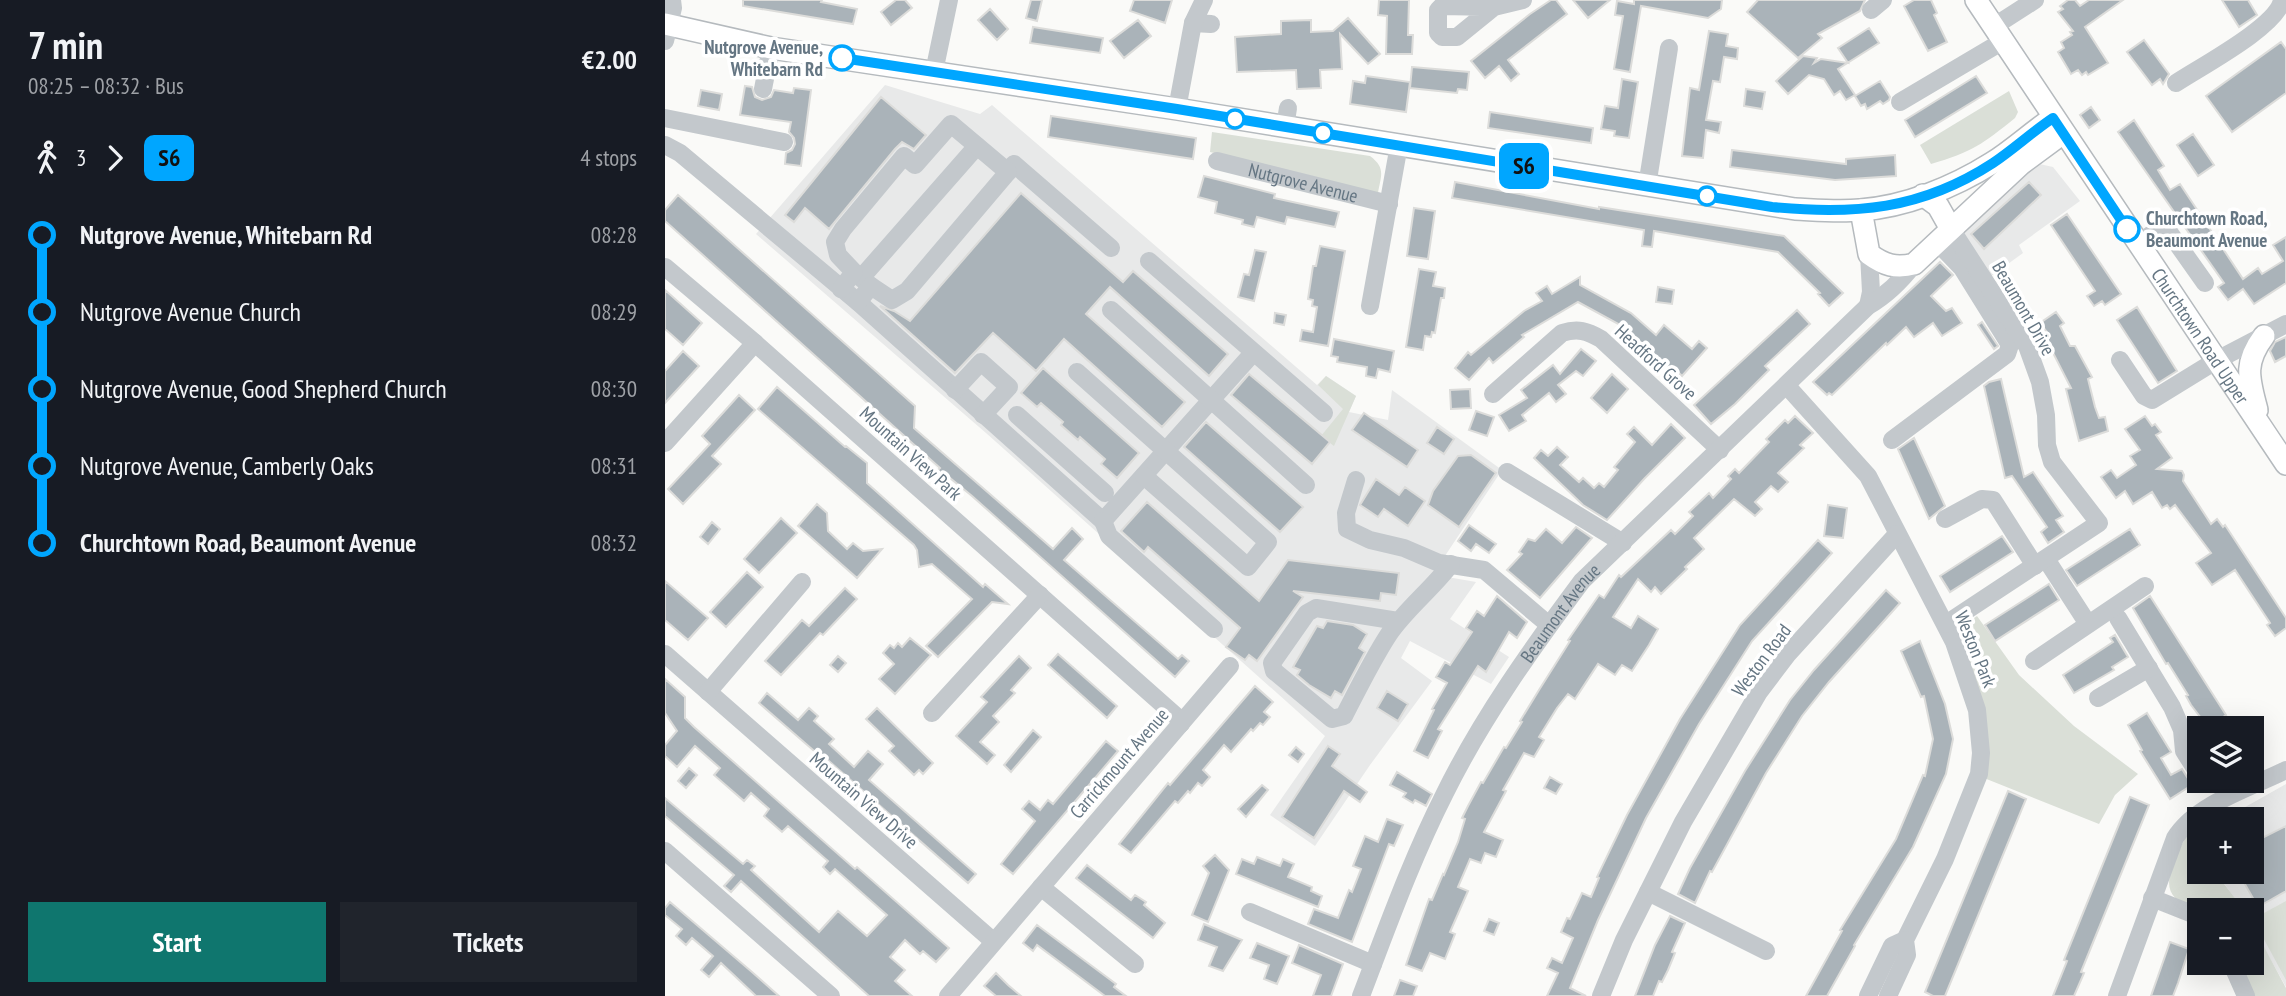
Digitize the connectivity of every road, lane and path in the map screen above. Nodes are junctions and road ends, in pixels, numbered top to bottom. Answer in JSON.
{"nodes":[{"id":1,"x":672,"y":0,"type":"edge"},
{"id":2,"x":949,"y":0,"type":"edge"},
{"id":3,"x":1204,"y":0,"type":"edge"},
{"id":4,"x":1523,"y":0,"type":"edge"},
{"id":5,"x":1976,"y":0,"type":"edge"},
{"id":6,"x":2035,"y":0,"type":"edge"},
{"id":7,"x":2282,"y":0,"type":"edge"},
{"id":8,"x":1494,"y":7,"type":"dead end"},
{"id":9,"x":666,"y":30,"type":"edge"},
{"id":10,"x":1998,"y":34,"type":"junction"},
{"id":11,"x":771,"y":48,"type":"junction"},
{"id":12,"x":1669,"y":48,"type":"dead end"},
{"id":13,"x":934,"y":72,"type":"junction"},
{"id":14,"x":2176,"y":83,"type":"dead end"},
{"id":15,"x":763,"y":89,"type":"dead end"},
{"id":16,"x":1900,"y":102,"type":"dead end"},
{"id":17,"x":1177,"y":109,"type":"junction"},
{"id":18,"x":757,"y":117,"type":"dead end"},
{"id":19,"x":665,"y":118,"type":"edge"},
{"id":20,"x":2058,"y":125,"type":"junction"},
{"id":21,"x":753,"y":136,"type":"junction"},
{"id":22,"x":784,"y":142,"type":"dead end"},
{"id":23,"x":665,"y":145,"type":"edge"},
{"id":24,"x":1399,"y":145,"type":"junction"},
{"id":25,"x":977,"y":146,"type":"junction"},
{"id":26,"x":2015,"y":158,"type":"junction"},
{"id":27,"x":1217,"y":161,"type":"dead end"},
{"id":28,"x":1008,"y":172,"type":"junction"},
{"id":29,"x":1647,"y":186,"type":"junction"},
{"id":30,"x":1923,"y":195,"type":"junction"},
{"id":31,"x":1389,"y":204,"type":"junction"},
{"id":32,"x":1861,"y":210,"type":"junction"},
{"id":33,"x":1944,"y":236,"type":"junction"},
{"id":34,"x":2138,"y":244,"type":"junction"},
{"id":35,"x":1111,"y":248,"type":"dead end"},
{"id":36,"x":1869,"y":254,"type":"junction"},
{"id":37,"x":1149,"y":261,"type":"dead end"},
{"id":38,"x":1914,"y":264,"type":"junction"},
{"id":39,"x":665,"y":267,"type":"edge"},
{"id":40,"x":862,"y":279,"type":"junction"},
{"id":41,"x":2205,"y":284,"type":"dead end"},
{"id":42,"x":841,"y":289,"type":"junction"},
{"id":43,"x":858,"y":302,"type":"junction"},
{"id":44,"x":1370,"y":306,"type":"dead end"},
{"id":45,"x":1868,"y":306,"type":"junction"},
{"id":46,"x":1111,"y":310,"type":"dead end"},
{"id":47,"x":2286,"y":324,"type":"edge"},
{"id":48,"x":2264,"y":337,"type":"junction"},
{"id":49,"x":755,"y":343,"type":"junction"},
{"id":50,"x":1253,"y":353,"type":"junction"},
{"id":51,"x":2120,"y":360,"type":"dead end"},
{"id":52,"x":2217,"y":360,"type":"junction"},
{"id":53,"x":1077,"y":372,"type":"dead end"},
{"id":54,"x":1787,"y":386,"type":"junction"},
{"id":55,"x":955,"y":390,"type":"junction"},
{"id":56,"x":1493,"y":394,"type":"dead end"},
{"id":57,"x":1210,"y":400,"type":"junction"},
{"id":58,"x":1324,"y":413,"type":"dead end"},
{"id":59,"x":983,"y":415,"type":"junction"},
{"id":60,"x":1017,"y":415,"type":"dead end"},
{"id":61,"x":2261,"y":426,"type":"junction"},
{"id":62,"x":1892,"y":440,"type":"dead end"},
{"id":63,"x":665,"y":443,"type":"edge"},
{"id":64,"x":1165,"y":450,"type":"junction"},
{"id":65,"x":1720,"y":450,"type":"junction"},
{"id":66,"x":1059,"y":452,"type":"junction"},
{"id":67,"x":2286,"y":464,"type":"edge"},
{"id":68,"x":1044,"y":469,"type":"junction"},
{"id":69,"x":1507,"y":472,"type":"dead end"},
{"id":70,"x":1144,"y":476,"type":"junction"},
{"id":71,"x":1356,"y":480,"type":"dead end"},
{"id":72,"x":1306,"y":485,"type":"dead end"},
{"id":73,"x":1105,"y":493,"type":"dead end"},
{"id":74,"x":1945,"y":519,"type":"dead end"},
{"id":75,"x":1103,"y":521,"type":"junction"},
{"id":76,"x":1897,"y":534,"type":"junction"},
{"id":77,"x":1623,"y":543,"type":"junction"},
{"id":78,"x":2041,"y":562,"type":"junction"},
{"id":79,"x":1445,"y":564,"type":"junction"},
{"id":80,"x":802,"y":582,"type":"dead end"},
{"id":81,"x":2145,"y":586,"type":"dead end"},
{"id":82,"x":1040,"y":595,"type":"junction"},
{"id":83,"x":2118,"y":618,"type":"dead end"},
{"id":84,"x":1945,"y":624,"type":"junction"},
{"id":85,"x":2088,"y":624,"type":"junction"},
{"id":86,"x":1549,"y":625,"type":"junction"},
{"id":87,"x":1393,"y":628,"type":"junction"},
{"id":88,"x":1214,"y":629,"type":"dead end"},
{"id":89,"x":665,"y":653,"type":"edge"},
{"id":90,"x":2034,"y":661,"type":"dead end"},
{"id":91,"x":1230,"y":666,"type":"dead end"},
{"id":92,"x":2149,"y":668,"type":"junction"},
{"id":93,"x":708,"y":692,"type":"junction"},
{"id":94,"x":2098,"y":698,"type":"dead end"},
{"id":95,"x":932,"y":713,"type":"dead end"},
{"id":96,"x":1181,"y":724,"type":"junction"},
{"id":97,"x":2187,"y":757,"type":"edge"},
{"id":98,"x":2286,"y":770,"type":"edge"},
{"id":99,"x":2211,"y":793,"type":"edge"},
{"id":100,"x":2218,"y":803,"type":"junction"},
{"id":101,"x":665,"y":851,"type":"edge"},
{"id":102,"x":1041,"y":887,"type":"junction"},
{"id":103,"x":1648,"y":892,"type":"junction"},
{"id":104,"x":2152,"y":898,"type":"junction"},
{"id":105,"x":1250,"y":912,"type":"dead end"},
{"id":106,"x":2187,"y":912,"type":"edge"},
{"id":107,"x":1905,"y":940,"type":"junction"},
{"id":108,"x":993,"y":941,"type":"junction"},
{"id":109,"x":1766,"y":951,"type":"dead end"},
{"id":110,"x":1135,"y":964,"type":"dead end"},
{"id":111,"x":1373,"y":964,"type":"junction"},
{"id":112,"x":2237,"y":975,"type":"edge"},
{"id":113,"x":831,"y":996,"type":"edge"},
{"id":114,"x":948,"y":996,"type":"edge"},
{"id":115,"x":1361,"y":996,"type":"edge"},
{"id":116,"x":1601,"y":996,"type":"edge"},
{"id":117,"x":1868,"y":996,"type":"edge"},
{"id":118,"x":1888,"y":996,"type":"edge"},
{"id":119,"x":2117,"y":996,"type":"edge"},
{"id":120,"x":2246,"y":996,"type":"edge"}],
"edges":[{"from":1,"to":9,"type":"street"},
{"from":2,"to":13,"type":"street"},
{"from":3,"to":17,"type":"street"},
{"from":4,"to":8,"type":"street"},
{"from":5,"to":10,"type":"main road","name":"Churchtown Road Upper"},
{"from":6,"to":10,"type":"street"},
{"from":7,"to":14,"type":"street"},
{"from":9,"to":11,"type":"main road"},
{"from":10,"to":16,"type":"street"},
{"from":10,"to":20,"type":"main road","name":"Churchtown Road Upper"},
{"from":11,"to":13,"type":"main road"},
{"from":11,"to":15,"type":"street"},
{"from":12,"to":29,"type":"street"},
{"from":13,"to":17,"type":"main road"},
{"from":17,"to":24,"type":"main road"},
{"from":18,"to":21,"type":"street"},
{"from":19,"to":21,"type":"street"},
{"from":20,"to":26,"type":"main road"},
{"from":20,"to":34,"type":"main road","name":"Churchtown Road Upper"},
{"from":21,"to":22,"type":"street"},
{"from":23,"to":42,"type":"street"},
{"from":24,"to":29,"type":"main road"},
{"from":24,"to":31,"type":"street"},
{"from":25,"to":28,"type":"street"},
{"from":25,"to":40,"type":"street"},
{"from":25,"to":40,"type":"street"},
{"from":26,"to":30,"type":"main road"},
{"from":26,"to":33,"type":"main road","name":"Beaumont Avenue"},
{"from":27,"to":31,"type":"street","name":"Nutgrove Avenue"},
{"from":28,"to":35,"type":"street"},
{"from":28,"to":40,"type":"street"},
{"from":29,"to":32,"type":"main road"},
{"from":30,"to":32,"type":"main road"},
{"from":30,"to":33,"type":"main road"},
{"from":31,"to":44,"type":"street"},
{"from":32,"to":36,"type":"main road"},
{"from":33,"to":38,"type":"main road","name":"Beaumont Avenue"},
{"from":33,"to":62,"type":"street"},
{"from":33,"to":78,"type":"street","name":"Beaumont Drive"},
{"from":34,"to":41,"type":"street"},
{"from":34,"to":52,"type":"main road","name":"Churchtown Road Upper"},
{"from":36,"to":38,"type":"main road"},
{"from":36,"to":45,"type":"street"},
{"from":37,"to":50,"type":"street"},
{"from":38,"to":45,"type":"street","name":"Beaumont Avenue"},
{"from":39,"to":49,"type":"street","name":"Mountain View Park"},
{"from":40,"to":42,"type":"street"},
{"from":40,"to":43,"type":"street"},
{"from":42,"to":43,"type":"street"},
{"from":43,"to":55,"type":"street"},
{"from":45,"to":54,"type":"street","name":"Beaumont Avenue"},
{"from":46,"to":57,"type":"street"},
{"from":47,"to":48,"type":"street"},
{"from":48,"to":52,"type":"street"},
{"from":48,"to":61,"type":"main road"},
{"from":49,"to":63,"type":"street"},
{"from":49,"to":82,"type":"street","name":"Mountain View Park"},
{"from":50,"to":57,"type":"street"},
{"from":50,"to":58,"type":"street"},
{"from":51,"to":52,"type":"street"},
{"from":52,"to":61,"type":"main road","name":"Churchtown Road Upper"},
{"from":53,"to":64,"type":"street"},
{"from":54,"to":65,"type":"street","name":"Beaumont Avenue"},
{"from":54,"to":76,"type":"street"},
{"from":55,"to":59,"type":"street"},
{"from":55,"to":59,"type":"street"},
{"from":56,"to":65,"type":"street","name":"Headford Grove"},
{"from":57,"to":64,"type":"street"},
{"from":57,"to":72,"type":"street"},
{"from":59,"to":68,"type":"street"},
{"from":60,"to":66,"type":"street"},
{"from":61,"to":67,"type":"main road","name":"Churchtown Road Upper"},
{"from":64,"to":70,"type":"street"},
{"from":64,"to":70,"type":"street"},
{"from":65,"to":77,"type":"street","name":"Beaumont Avenue"},
{"from":66,"to":68,"type":"street"},
{"from":66,"to":73,"type":"street"},
{"from":68,"to":75,"type":"street"},
{"from":69,"to":77,"type":"street"},
{"from":70,"to":75,"type":"street"},
{"from":71,"to":79,"type":"street"},
{"from":74,"to":78,"type":"street"},
{"from":75,"to":88,"type":"street"},
{"from":76,"to":84,"type":"street","name":"Weston Park"},
{"from":76,"to":103,"type":"street","name":"Weston Road"},
{"from":77,"to":86,"type":"street","name":"Beaumont Avenue"},
{"from":78,"to":84,"type":"street","name":"Beaumont Drive"},
{"from":78,"to":85,"type":"street"},
{"from":79,"to":86,"type":"street"},
{"from":79,"to":87,"type":"street"},
{"from":80,"to":93,"type":"street"},
{"from":81,"to":85,"type":"street"},
{"from":82,"to":95,"type":"street"},
{"from":82,"to":96,"type":"street","name":"Mountain View Park"},
{"from":83,"to":92,"type":"street"},
{"from":84,"to":107,"type":"street","name":"Weston Park"},
{"from":85,"to":90,"type":"street"},
{"from":86,"to":111,"type":"street","name":"Beaumont Avenue"},
{"from":87,"to":87,"type":"street"},
{"from":89,"to":93,"type":"street","name":"Mountain View Drive"},
{"from":91,"to":96,"type":"street","name":"Carrickmount Avenue"},
{"from":92,"to":94,"type":"street"},
{"from":92,"to":97,"type":"street"},
{"from":93,"to":108,"type":"street","name":"Mountain View Drive"},
{"from":96,"to":102,"type":"street","name":"Carrickmount Avenue"},
{"from":98,"to":100,"type":"street"},
{"from":99,"to":100,"type":"street"},
{"from":100,"to":104,"type":"street"},
{"from":101,"to":113,"type":"street"},
{"from":102,"to":108,"type":"street","name":"Carrickmount Avenue"},
{"from":102,"to":110,"type":"street"},
{"from":103,"to":109,"type":"street"},
{"from":103,"to":116,"type":"street","name":"Weston Road"},
{"from":104,"to":106,"type":"street"},
{"from":104,"to":119,"type":"street"},
{"from":105,"to":111,"type":"street"},
{"from":107,"to":117,"type":"street","name":"Weston Park"},
{"from":107,"to":118,"type":"street","name":"Weston Park"},
{"from":108,"to":114,"type":"street","name":"Carrickmount Avenue"},
{"from":111,"to":115,"type":"street","name":"Beaumont Avenue"},
{"from":112,"to":120,"type":"street"}]}
